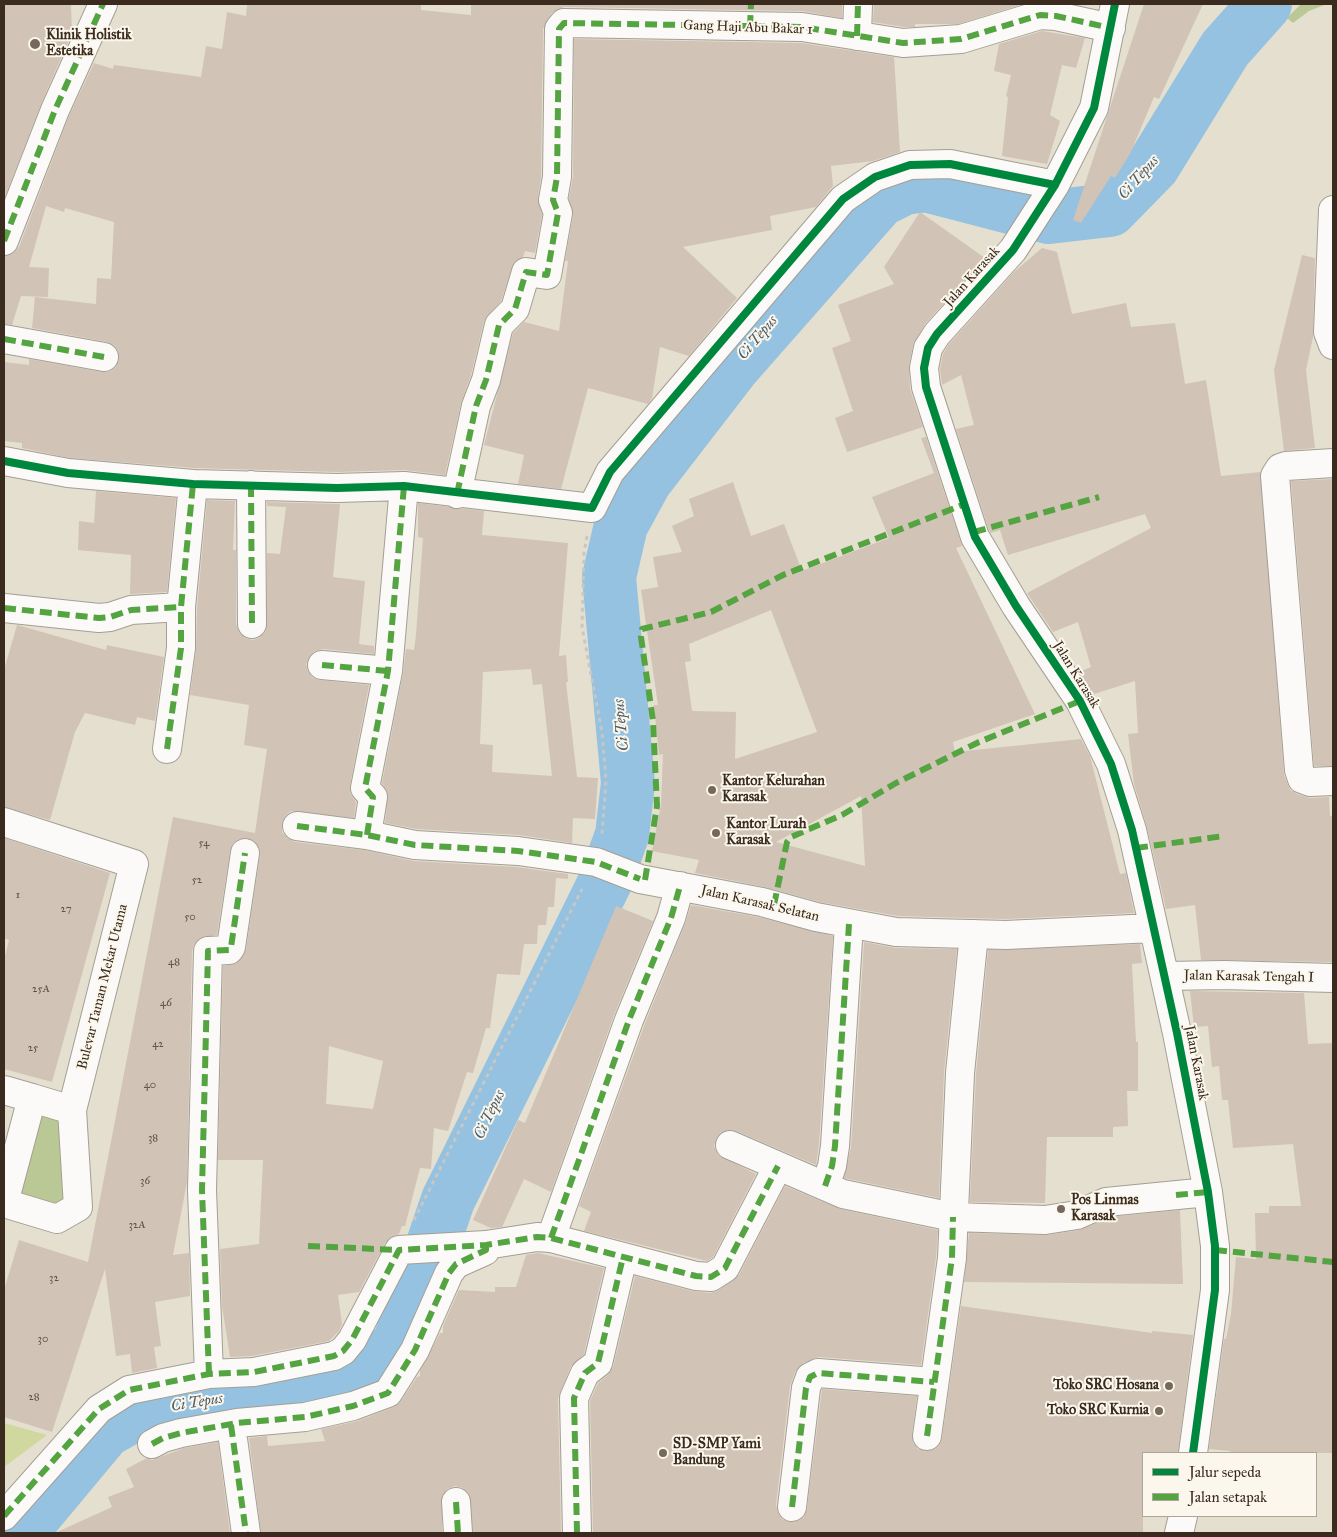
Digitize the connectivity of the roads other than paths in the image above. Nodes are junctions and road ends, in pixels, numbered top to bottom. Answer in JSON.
{"nodes":[{"id":1,"x":103,"y":4,"type":"edge"},
{"id":2,"x":858,"y":4,"type":"edge"},
{"id":3,"x":751,"y":15,"type":"edge"},
{"id":4,"x":1113,"y":16,"type":"edge"},
{"id":5,"x":857,"y":36,"type":"junction"},
{"id":6,"x":1051,"y":192,"type":"junction"},
{"id":7,"x":1333,"y":210,"type":"edge"},
{"id":8,"x":4,"y":241,"type":"edge"},
{"id":9,"x":4,"y":339,"type":"edge"},
{"id":10,"x":1333,"y":345,"type":"edge"},
{"id":11,"x":104,"y":357,"type":"dead end"},
{"id":12,"x":4,"y":461,"type":"edge"},
{"id":13,"x":1333,"y":463,"type":"edge"},
{"id":14,"x":193,"y":484,"type":"junction"},
{"id":15,"x":251,"y":486,"type":"junction"},
{"id":16,"x":404,"y":486,"type":"junction"},
{"id":17,"x":457,"y":494,"type":"junction"},
{"id":18,"x":181,"y":607,"type":"junction"},
{"id":19,"x":4,"y":608,"type":"edge"},
{"id":20,"x":252,"y":624,"type":"dead end"},
{"id":21,"x":322,"y":665,"type":"dead end"},
{"id":22,"x":388,"y":671,"type":"junction"},
{"id":23,"x":167,"y":749,"type":"dead end"},
{"id":24,"x":1333,"y":781,"type":"edge"},
{"id":25,"x":4,"y":822,"type":"edge"},
{"id":26,"x":297,"y":826,"type":"dead end"},
{"id":27,"x":367,"y":835,"type":"junction"},
{"id":28,"x":245,"y":852,"type":"dead end"},
{"id":29,"x":680,"y":886,"type":"junction"},
{"id":30,"x":849,"y":924,"type":"junction"},
{"id":31,"x":1153,"y":928,"type":"junction"},
{"id":32,"x":974,"y":934,"type":"junction"},
{"id":33,"x":1165,"y":976,"type":"junction"},
{"id":34,"x":1333,"y":978,"type":"edge"},
{"id":35,"x":4,"y":1090,"type":"edge"},
{"id":36,"x":32,"y":1098,"type":"junction"},
{"id":37,"x":72,"y":1110,"type":"junction"},
{"id":38,"x":730,"y":1145,"type":"dead end"},
{"id":39,"x":778,"y":1166,"type":"junction"},
{"id":40,"x":825,"y":1186,"type":"junction"},
{"id":41,"x":1208,"y":1192,"type":"junction"},
{"id":42,"x":4,"y":1203,"type":"edge"},
{"id":43,"x":953,"y":1217,"type":"junction"},
{"id":44,"x":551,"y":1238,"type":"junction"},
{"id":45,"x":486,"y":1245,"type":"junction"},
{"id":46,"x":623,"y":1257,"type":"junction"},
{"id":47,"x":208,"y":1374,"type":"junction"},
{"id":48,"x":934,"y":1382,"type":"junction"},
{"id":49,"x":231,"y":1424,"type":"junction"},
{"id":50,"x":928,"y":1436,"type":"dead end"},
{"id":51,"x":152,"y":1444,"type":"dead end"},
{"id":52,"x":1193,"y":1452,"type":"edge"},
{"id":53,"x":456,"y":1502,"type":"dead end"},
{"id":54,"x":792,"y":1507,"type":"dead end"},
{"id":55,"x":4,"y":1516,"type":"edge"},
{"id":56,"x":1183,"y":1517,"type":"edge"},
{"id":57,"x":246,"y":1533,"type":"edge"},
{"id":58,"x":458,"y":1533,"type":"edge"},
{"id":59,"x":577,"y":1533,"type":"edge"},
{"id":60,"x":1179,"y":1533,"type":"edge"}],
"edges":[{"from":1,"to":8,"type":"street"},
{"from":2,"to":5,"type":"street"},
{"from":3,"to":5,"type":"street","name":"Gang Haji Abu Bakar 1"},
{"from":3,"to":17,"type":"street","name":"Gang Haji Abu Bakar 1"},
{"from":4,"to":5,"type":"street","name":"Gang Haji Abu Bakar 1"},
{"from":4,"to":6,"type":"street","name":"Jalan Karasak"},
{"from":6,"to":17,"type":"street"},
{"from":6,"to":31,"type":"street","name":"Jalan Karasak"},
{"from":7,"to":10,"type":"street"},
{"from":9,"to":11,"type":"street"},
{"from":12,"to":14,"type":"street"},
{"from":13,"to":24,"type":"street"},
{"from":14,"to":15,"type":"street"},
{"from":14,"to":18,"type":"street"},
{"from":15,"to":16,"type":"street"},
{"from":15,"to":20,"type":"street"},
{"from":16,"to":17,"type":"street"},
{"from":16,"to":22,"type":"street"},
{"from":18,"to":19,"type":"street"},
{"from":18,"to":23,"type":"street"},
{"from":21,"to":22,"type":"street"},
{"from":22,"to":27,"type":"street"},
{"from":25,"to":37,"type":"street","name":"Bulevar Taman Mekar Utama"},
{"from":26,"to":27,"type":"street","name":"Jalan Karasak Selatan"},
{"from":27,"to":29,"type":"street","name":"Jalan Karasak Selatan"},
{"from":28,"to":47,"type":"street"},
{"from":29,"to":30,"type":"street","name":"Jalan Karasak Selatan"},
{"from":29,"to":44,"type":"street"},
{"from":30,"to":32,"type":"street","name":"Jalan Karasak Selatan"},
{"from":30,"to":40,"type":"street"},
{"from":31,"to":32,"type":"street","name":"Jalan Karasak Selatan"},
{"from":31,"to":33,"type":"street","name":"Jalan Karasak"},
{"from":32,"to":43,"type":"street"},
{"from":33,"to":34,"type":"street","name":"Jalan Karasak Tengah I"},
{"from":33,"to":41,"type":"street","name":"Jalan Karasak"},
{"from":35,"to":36,"type":"street"},
{"from":36,"to":37,"type":"street"},
{"from":36,"to":42,"type":"street","name":"Bulevar Taman Mekar Utama"},
{"from":37,"to":42,"type":"street","name":"Bulevar Taman Mekar Utama"},
{"from":38,"to":39,"type":"street"},
{"from":39,"to":40,"type":"street"},
{"from":39,"to":46,"type":"street"},
{"from":40,"to":43,"type":"street"},
{"from":41,"to":43,"type":"street"},
{"from":41,"to":52,"type":"street","name":"Jalan Karasak"},
{"from":43,"to":48,"type":"street"},
{"from":44,"to":45,"type":"street"},
{"from":44,"to":46,"type":"street"},
{"from":45,"to":47,"type":"street"},
{"from":45,"to":49,"type":"street"},
{"from":46,"to":59,"type":"street"},
{"from":47,"to":55,"type":"street"},
{"from":48,"to":50,"type":"street"},
{"from":48,"to":54,"type":"street"},
{"from":49,"to":51,"type":"street"},
{"from":49,"to":57,"type":"street"},
{"from":53,"to":58,"type":"street"},
{"from":56,"to":60,"type":"street"}]}
